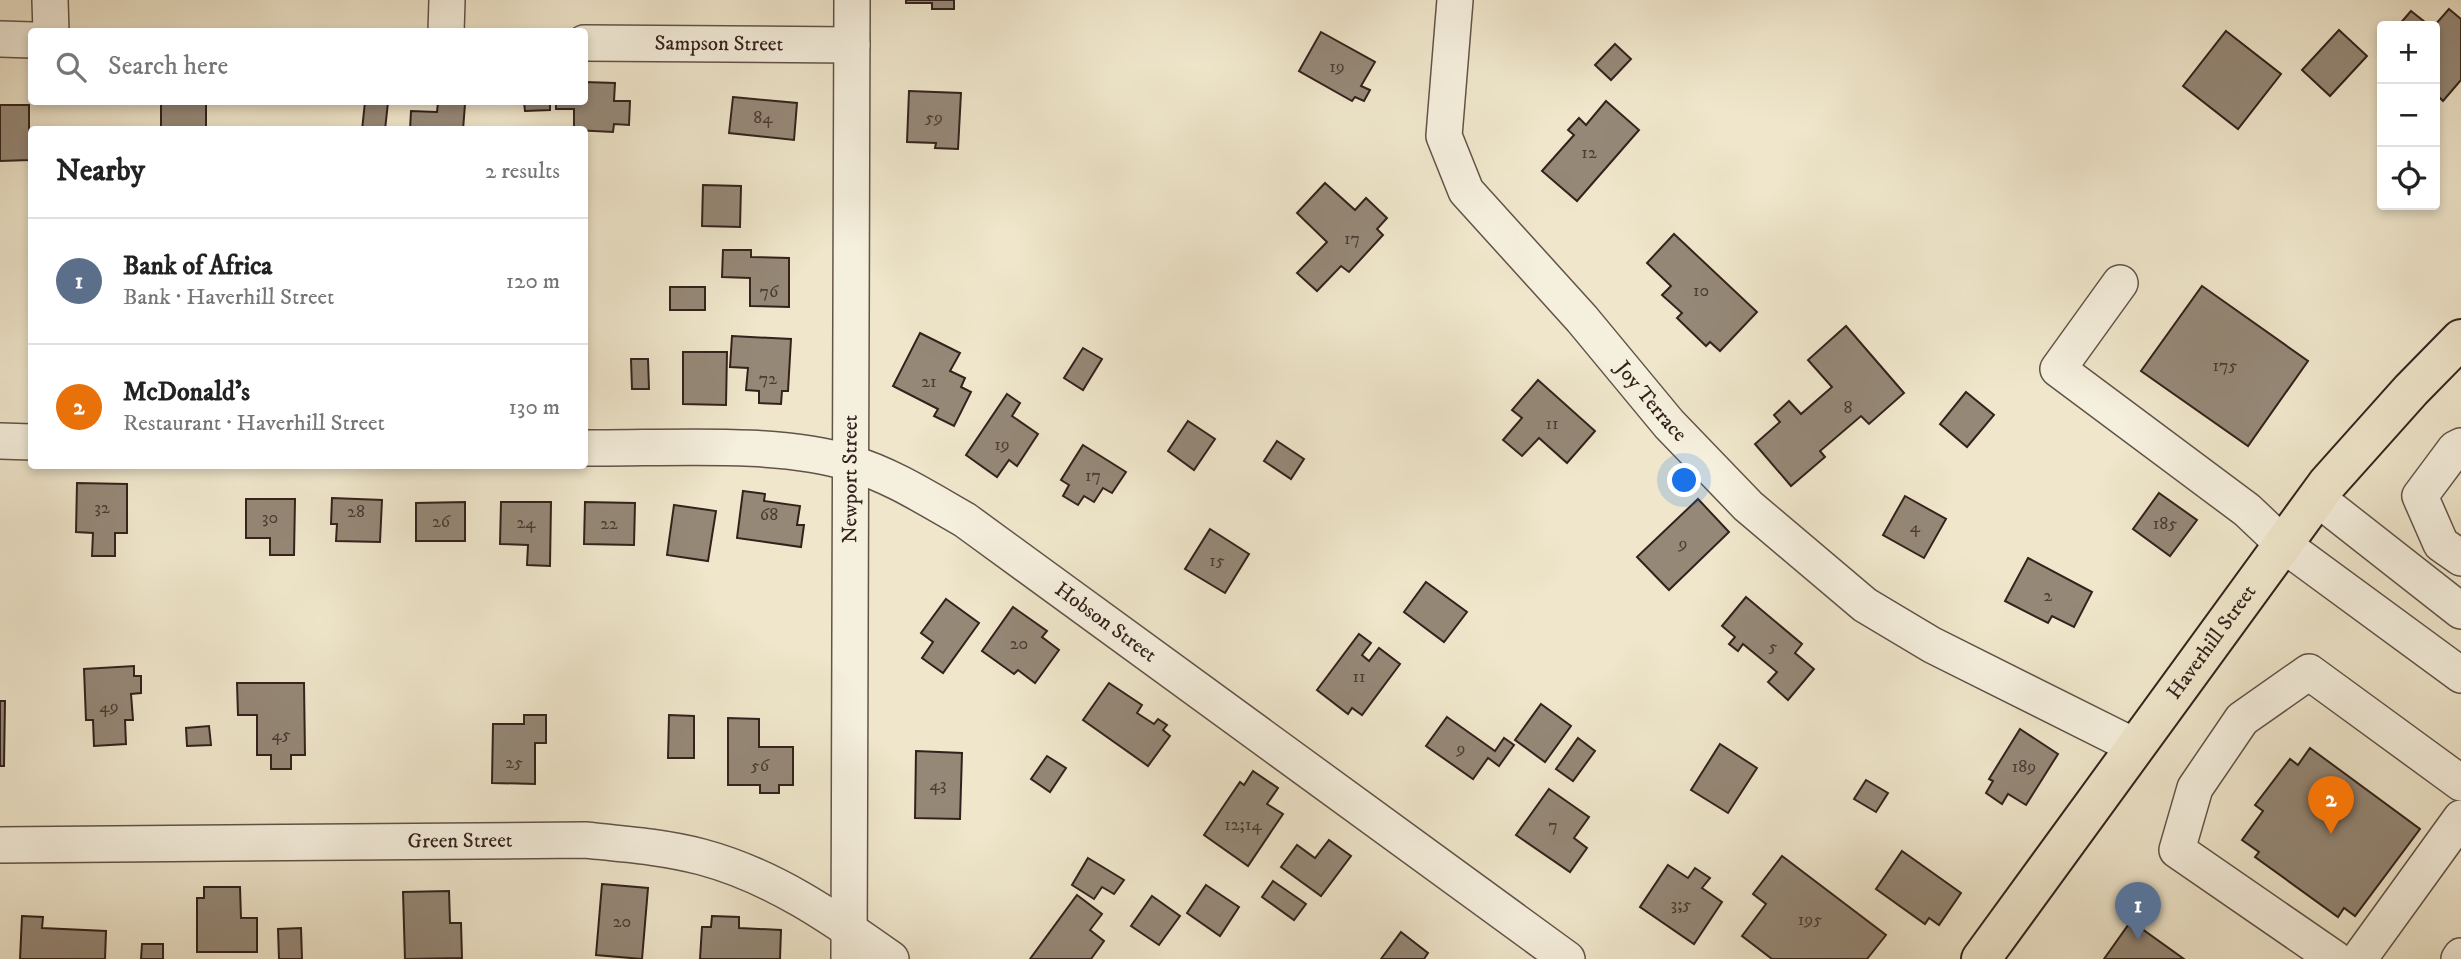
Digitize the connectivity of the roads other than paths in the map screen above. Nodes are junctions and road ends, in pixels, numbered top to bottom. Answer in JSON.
{"nodes":[{"id":1,"x":50,"y":0,"type":"edge"},
{"id":2,"x":447,"y":0,"type":"edge"},
{"id":3,"x":852,"y":0,"type":"edge"},
{"id":4,"x":1455,"y":0,"type":"edge"},
{"id":5,"x":51,"y":28,"type":"edge"},
{"id":6,"x":446,"y":28,"type":"edge"},
{"id":7,"x":0,"y":39,"type":"edge"},
{"id":8,"x":28,"y":40,"type":"edge"},
{"id":9,"x":588,"y":43,"type":"edge"},
{"id":10,"x":852,"y":45,"type":"junction"},
{"id":11,"x":2120,"y":283,"type":"dead end"},
{"id":12,"x":2458,"y":346,"type":"edge"},
{"id":13,"x":0,"y":441,"type":"edge"},
{"id":14,"x":28,"y":442,"type":"edge"},
{"id":15,"x":2461,"y":446,"type":"edge"},
{"id":16,"x":588,"y":448,"type":"edge"},
{"id":17,"x":850,"y":463,"type":"junction"},
{"id":18,"x":2317,"y":498,"type":"junction"},
{"id":19,"x":2284,"y":545,"type":"junction"},
{"id":20,"x":2451,"y":551,"type":"edge"},
{"id":21,"x":2417,"y":577,"type":"junction"},
{"id":22,"x":2461,"y":611,"type":"edge"},
{"id":23,"x":2461,"y":675,"type":"edge"},
{"id":24,"x":2136,"y":747,"type":"junction"},
{"id":25,"x":2461,"y":783,"type":"edge"},
{"id":26,"x":2461,"y":818,"type":"edge"},
{"id":27,"x":0,"y":845,"type":"edge"},
{"id":28,"x":849,"y":944,"type":"edge"},
{"id":29,"x":891,"y":959,"type":"edge"},
{"id":30,"x":1567,"y":959,"type":"edge"},
{"id":31,"x":1981,"y":959,"type":"edge"},
{"id":32,"x":2335,"y":959,"type":"edge"},
{"id":33,"x":2359,"y":959,"type":"edge"}],
"edges":[{"from":1,"to":5,"type":"street"},
{"from":2,"to":6,"type":"street"},
{"from":3,"to":10,"type":"street","name":"Newport Street"},
{"from":4,"to":24,"type":"street","name":"Joy Terrace"},
{"from":7,"to":8,"type":"street"},
{"from":9,"to":10,"type":"street","name":"Sampson Street"},
{"from":10,"to":17,"type":"street","name":"Newport Street"},
{"from":11,"to":19,"type":"street"},
{"from":12,"to":18,"type":"main road","name":"Haverhill Street"},
{"from":13,"to":14,"type":"street"},
{"from":15,"to":20,"type":"street"},
{"from":16,"to":17,"type":"street","name":"Hobson Street"},
{"from":17,"to":28,"type":"street","name":"Newport Street"},
{"from":17,"to":30,"type":"street","name":"Hobson Street"},
{"from":18,"to":19,"type":"main road","name":"Haverhill Street"},
{"from":18,"to":21,"type":"street"},
{"from":19,"to":23,"type":"street"},
{"from":19,"to":24,"type":"main road","name":"Haverhill Street"},
{"from":20,"to":21,"type":"street"},
{"from":21,"to":22,"type":"street"},
{"from":24,"to":31,"type":"main road","name":"Haverhill Street"},
{"from":25,"to":32,"type":"street"},
{"from":26,"to":33,"type":"street"},
{"from":27,"to":28,"type":"street","name":"Green Street"},
{"from":28,"to":29,"type":"street","name":"Green Street"}]}
